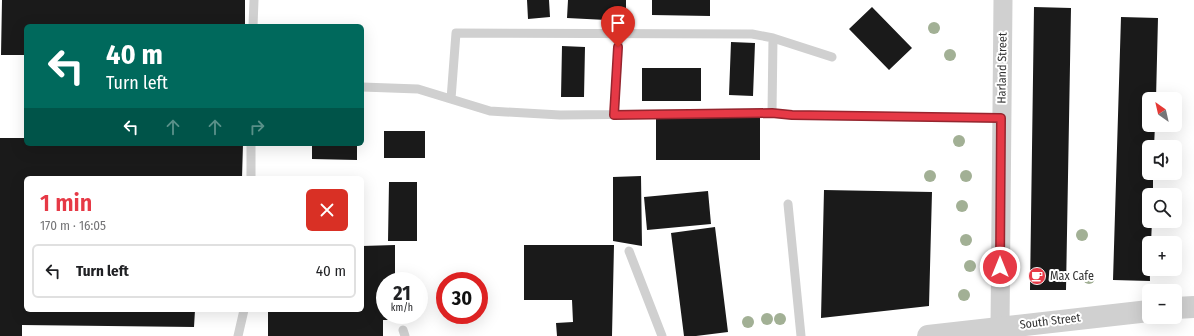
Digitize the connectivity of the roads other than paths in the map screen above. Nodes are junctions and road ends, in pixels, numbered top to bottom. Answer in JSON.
{"nodes":[{"id":1,"x":254,"y":0,"type":"edge"},
{"id":2,"x":1003,"y":0,"type":"edge"},
{"id":3,"x":254,"y":24,"type":"edge"},
{"id":4,"x":619,"y":34,"type":"junction"},
{"id":5,"x":772,"y":38,"type":"junction"},
{"id":6,"x":832,"y":57,"type":"dead end"},
{"id":7,"x":364,"y":87,"type":"edge"},
{"id":8,"x":451,"y":99,"type":"junction"},
{"id":9,"x":772,"y":113,"type":"junction"},
{"id":10,"x":614,"y":115,"type":"junction"},
{"id":11,"x":1001,"y":118,"type":"junction"},
{"id":12,"x":251,"y":146,"type":"edge"},
{"id":13,"x":251,"y":176,"type":"edge"},
{"id":14,"x":788,"y":204,"type":"dead end"},
{"id":15,"x":628,"y":251,"type":"dead end"},
{"id":16,"x":1194,"y":307,"type":"edge"},
{"id":17,"x":1182,"y":308,"type":"edge"},
{"id":18,"x":244,"y":312,"type":"edge"},
{"id":19,"x":1142,"y":312,"type":"edge"},
{"id":20,"x":1000,"y":327,"type":"junction"},
{"id":21,"x":968,"y":333,"type":"edge"},
{"id":22,"x":238,"y":336,"type":"edge"},
{"id":23,"x":662,"y":336,"type":"edge"},
{"id":24,"x":801,"y":336,"type":"edge"},
{"id":25,"x":928,"y":336,"type":"edge"}],
"edges":[{"from":1,"to":3,"type":"lane"},
{"from":2,"to":11,"type":"street","name":"Harland Street"},
{"from":4,"to":5,"type":"lane"},
{"from":4,"to":8,"type":"lane"},
{"from":4,"to":10,"type":"lane"},
{"from":5,"to":6,"type":"lane"},
{"from":5,"to":9,"type":"lane"},
{"from":7,"to":8,"type":"lane"},
{"from":8,"to":10,"type":"lane"},
{"from":9,"to":10,"type":"lane"},
{"from":9,"to":11,"type":"lane"},
{"from":11,"to":20,"type":"street","name":"Harland Street"},
{"from":12,"to":13,"type":"lane"},
{"from":14,"to":24,"type":"lane"},
{"from":15,"to":23,"type":"lane"},
{"from":16,"to":17,"type":"street"},
{"from":18,"to":22,"type":"lane"},
{"from":19,"to":20,"type":"street","name":"South Street"},
{"from":20,"to":21,"type":"street","name":"South Street"},
{"from":21,"to":25,"type":"street","name":"South Street"}]}
